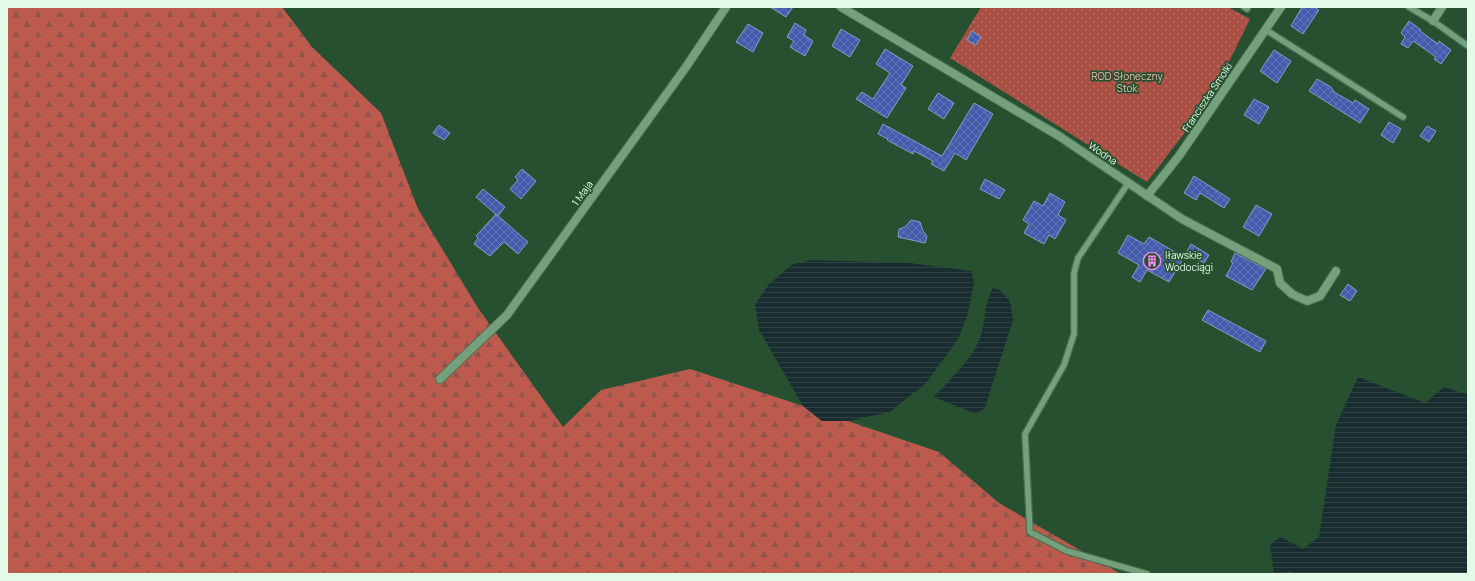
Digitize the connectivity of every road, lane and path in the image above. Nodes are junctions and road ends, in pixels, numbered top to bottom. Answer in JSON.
{"nodes":[{"id":1,"x":726,"y":7,"type":"edge"},
{"id":2,"x":841,"y":7,"type":"edge"},
{"id":3,"x":1244,"y":7,"type":"edge"},
{"id":4,"x":1248,"y":7,"type":"edge"},
{"id":5,"x":1281,"y":7,"type":"edge"},
{"id":6,"x":1409,"y":7,"type":"edge"},
{"id":7,"x":1442,"y":7,"type":"edge"},
{"id":8,"x":1433,"y":21,"type":"junction"},
{"id":9,"x":1266,"y":30,"type":"junction"},
{"id":10,"x":1468,"y":46,"type":"edge"},
{"id":11,"x":1403,"y":117,"type":"dead end"},
{"id":12,"x":1129,"y":182,"type":"junction"},
{"id":13,"x":1147,"y":196,"type":"junction"},
{"id":14,"x":1336,"y":271,"type":"dead end"},
{"id":15,"x":440,"y":379,"type":"dead end"},
{"id":16,"x":1147,"y":574,"type":"edge"}],
"edges":[{"from":1,"to":15,"type":"street","name":"1 Maja"},
{"from":2,"to":12,"type":"street","name":"Wodna"},
{"from":3,"to":4,"type":"lane"},
{"from":5,"to":9,"type":"street","name":"Franciszka Smolki"},
{"from":6,"to":8,"type":"lane"},
{"from":7,"to":8,"type":"street"},
{"from":8,"to":10,"type":"lane"},
{"from":9,"to":11,"type":"lane"},
{"from":9,"to":13,"type":"street","name":"Franciszka Smolki"},
{"from":12,"to":13,"type":"street","name":"Wodna"},
{"from":12,"to":16,"type":"lane"},
{"from":13,"to":14,"type":"street","name":"Wodna"}]}
